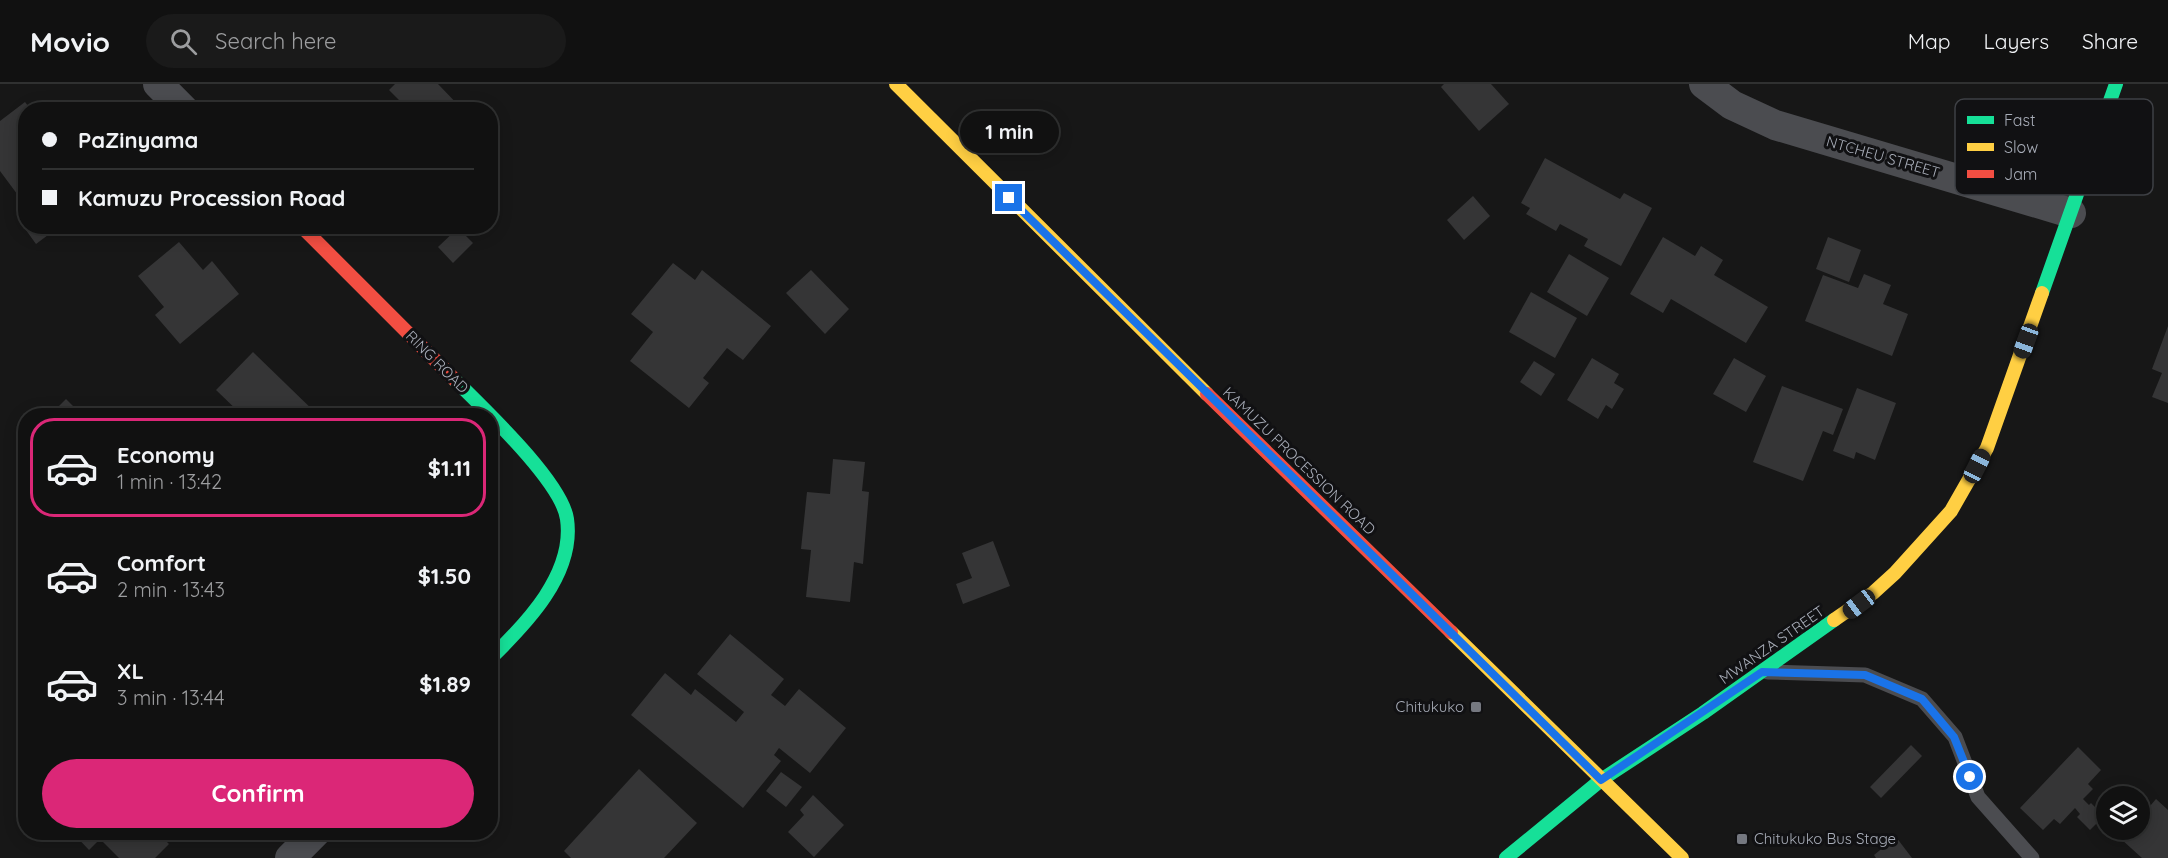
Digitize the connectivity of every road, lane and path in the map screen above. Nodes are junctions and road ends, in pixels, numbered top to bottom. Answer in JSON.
{"nodes":[{"id":1,"x":158,"y":84,"type":"edge"},
{"id":2,"x":896,"y":84,"type":"edge"},
{"id":3,"x":1704,"y":84,"type":"edge"},
{"id":4,"x":2116,"y":84,"type":"edge"},
{"id":5,"x":2111,"y":99,"type":"edge"},
{"id":6,"x":176,"y":102,"type":"edge"},
{"id":7,"x":1955,"y":178,"type":"edge"},
{"id":8,"x":2011,"y":195,"type":"edge"},
{"id":9,"x":2078,"y":195,"type":"edge"},
{"id":10,"x":2072,"y":213,"type":"junction"},
{"id":11,"x":309,"y":234,"type":"edge"},
{"id":12,"x":483,"y":408,"type":"edge"},
{"id":13,"x":498,"y":424,"type":"edge"},
{"id":14,"x":498,"y":651,"type":"edge"},
{"id":15,"x":1762,"y":672,"type":"junction"},
{"id":16,"x":1601,"y":780,"type":"junction"},
{"id":17,"x":308,"y":840,"type":"edge"},
{"id":18,"x":290,"y":858,"type":"edge"},
{"id":19,"x":1506,"y":858,"type":"edge"},
{"id":20,"x":1682,"y":858,"type":"edge"},
{"id":21,"x":2032,"y":858,"type":"edge"}],
"edges":[{"from":1,"to":6,"type":"street"},
{"from":2,"to":16,"type":"main road","name":"KAMUZU PROCESSION ROAD"},
{"from":3,"to":7,"type":"street","name":"NTCHEU STREET"},
{"from":4,"to":5,"type":"main road","name":"MWANZA STREET"},
{"from":8,"to":10,"type":"street","name":"NTCHEU STREET"},
{"from":9,"to":10,"type":"main road","name":"MWANZA STREET"},
{"from":10,"to":15,"type":"main road","name":"MWANZA STREET"},
{"from":11,"to":12,"type":"main road","name":"RING ROAD"},
{"from":13,"to":14,"type":"main road","name":"RING ROAD"},
{"from":15,"to":16,"type":"main road","name":"MWANZA STREET"},
{"from":15,"to":21,"type":"lane"},
{"from":16,"to":19,"type":"main road","name":"MWANZA STREET"},
{"from":16,"to":20,"type":"main road","name":"KAMUZU PROCESSION ROAD"},
{"from":17,"to":18,"type":"street"}]}
